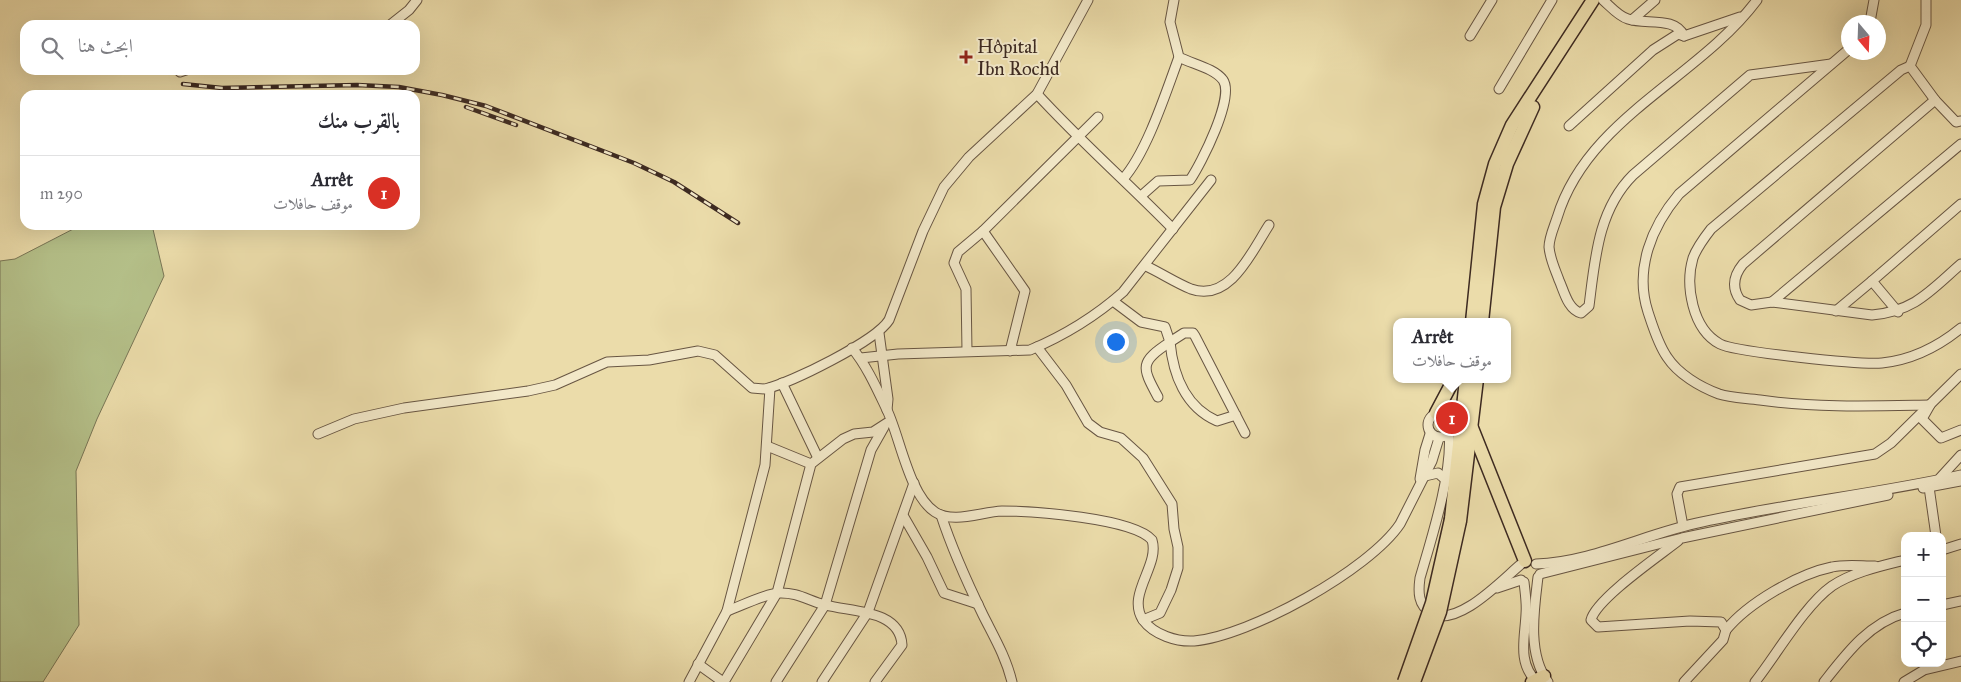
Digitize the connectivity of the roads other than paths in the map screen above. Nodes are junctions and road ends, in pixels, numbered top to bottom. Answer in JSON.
{"nodes":[{"id":1,"x":417,"y":0,"type":"edge"},
{"id":2,"x":1088,"y":0,"type":"edge"},
{"id":3,"x":1174,"y":0,"type":"edge"},
{"id":4,"x":1492,"y":0,"type":"edge"},
{"id":5,"x":1552,"y":0,"type":"edge"},
{"id":6,"x":1593,"y":0,"type":"edge"},
{"id":7,"x":1603,"y":0,"type":"edge"},
{"id":8,"x":1655,"y":0,"type":"edge"},
{"id":9,"x":1757,"y":0,"type":"edge"},
{"id":10,"x":1874,"y":0,"type":"edge"},
{"id":11,"x":1926,"y":0,"type":"edge"},
{"id":12,"x":1871,"y":15,"type":"edge"},
{"id":13,"x":1743,"y":16,"type":"junction"},
{"id":14,"x":396,"y":20,"type":"edge"},
{"id":15,"x":1632,"y":20,"type":"junction"},
{"id":16,"x":1470,"y":36,"type":"dead end"},
{"id":17,"x":1684,"y":36,"type":"junction"},
{"id":18,"x":1841,"y":56,"type":"edge"},
{"id":19,"x":1179,"y":57,"type":"junction"},
{"id":20,"x":1831,"y":64,"type":"junction"},
{"id":21,"x":1910,"y":66,"type":"junction"},
{"id":22,"x":1500,"y":89,"type":"dead end"},
{"id":23,"x":1037,"y":94,"type":"junction"},
{"id":24,"x":1935,"y":100,"type":"junction"},
{"id":25,"x":1098,"y":117,"type":"dead end"},
{"id":26,"x":1959,"y":124,"type":"edge"},
{"id":27,"x":1568,"y":126,"type":"dead end"},
{"id":28,"x":1078,"y":138,"type":"junction"},
{"id":29,"x":1961,"y":144,"type":"edge"},
{"id":30,"x":1123,"y":179,"type":"junction"},
{"id":31,"x":1211,"y":180,"type":"dead end"},
{"id":32,"x":1141,"y":196,"type":"junction"},
{"id":33,"x":1961,"y":204,"type":"edge"},
{"id":34,"x":1269,"y":225,"type":"dead end"},
{"id":35,"x":1174,"y":229,"type":"junction"},
{"id":36,"x":983,"y":231,"type":"junction"},
{"id":37,"x":1961,"y":264,"type":"edge"},
{"id":38,"x":1146,"y":266,"type":"junction"},
{"id":39,"x":1872,"y":281,"type":"junction"},
{"id":40,"x":1113,"y":301,"type":"junction"},
{"id":41,"x":1772,"y":302,"type":"junction"},
{"id":42,"x":1836,"y":311,"type":"junction"},
{"id":43,"x":1898,"y":312,"type":"junction"},
{"id":44,"x":1472,"y":318,"type":"edge"},
{"id":45,"x":1482,"y":318,"type":"edge"},
{"id":46,"x":1961,"y":328,"type":"edge"},
{"id":47,"x":878,"y":333,"type":"junction"},
{"id":48,"x":1170,"y":342,"type":"junction"},
{"id":49,"x":1037,"y":347,"type":"junction"},
{"id":50,"x":852,"y":348,"type":"junction"},
{"id":51,"x":967,"y":351,"type":"junction"},
{"id":52,"x":1010,"y":351,"type":"junction"},
{"id":53,"x":881,"y":356,"type":"junction"},
{"id":54,"x":861,"y":358,"type":"junction"},
{"id":55,"x":1961,"y":374,"type":"edge"},
{"id":56,"x":782,"y":383,"type":"junction"},
{"id":57,"x":1452,"y":383,"type":"edge"},
{"id":58,"x":1466,"y":383,"type":"edge"},
{"id":59,"x":1477,"y":383,"type":"edge"},
{"id":60,"x":770,"y":388,"type":"junction"},
{"id":61,"x":1158,"y":397,"type":"dead end"},
{"id":62,"x":1930,"y":406,"type":"junction"},
{"id":63,"x":1436,"y":413,"type":"junction"},
{"id":64,"x":1236,"y":415,"type":"junction"},
{"id":65,"x":888,"y":417,"type":"junction"},
{"id":66,"x":1472,"y":428,"type":"junction"},
{"id":67,"x":1961,"y":430,"type":"edge"},
{"id":68,"x":1245,"y":433,"type":"dead end"},
{"id":69,"x":318,"y":434,"type":"dead end"},
{"id":70,"x":1442,"y":435,"type":"junction"},
{"id":71,"x":767,"y":446,"type":"junction"},
{"id":72,"x":1460,"y":446,"type":"junction"},
{"id":73,"x":1961,"y":455,"type":"edge"},
{"id":74,"x":815,"y":461,"type":"junction"},
{"id":75,"x":1961,"y":475,"type":"edge"},
{"id":76,"x":1425,"y":476,"type":"junction"},
{"id":77,"x":1940,"y":478,"type":"junction"},
{"id":78,"x":1445,"y":479,"type":"junction"},
{"id":79,"x":1961,"y":481,"type":"edge"},
{"id":80,"x":914,"y":483,"type":"junction"},
{"id":81,"x":1419,"y":486,"type":"junction"},
{"id":82,"x":1929,"y":487,"type":"junction"},
{"id":83,"x":940,"y":515,"type":"junction"},
{"id":84,"x":904,"y":517,"type":"junction"},
{"id":85,"x":1456,"y":520,"type":"junction"},
{"id":86,"x":1683,"y":526,"type":"junction"},
{"id":87,"x":1935,"y":532,"type":"edge"},
{"id":88,"x":1682,"y":538,"type":"junction"},
{"id":89,"x":1961,"y":544,"type":"edge"},
{"id":90,"x":1946,"y":549,"type":"edge"},
{"id":91,"x":1901,"y":561,"type":"edge"},
{"id":92,"x":1527,"y":563,"type":"junction"},
{"id":93,"x":1880,"y":566,"type":"junction"},
{"id":94,"x":1539,"y":576,"type":"junction"},
{"id":95,"x":1522,"y":581,"type":"junction"},
{"id":96,"x":1490,"y":591,"type":"junction"},
{"id":97,"x":777,"y":593,"type":"junction"},
{"id":98,"x":1961,"y":601,"type":"edge"},
{"id":99,"x":978,"y":604,"type":"junction"},
{"id":100,"x":1946,"y":604,"type":"edge"},
{"id":101,"x":825,"y":605,"type":"junction"},
{"id":102,"x":727,"y":611,"type":"junction"},
{"id":103,"x":868,"y":612,"type":"junction"},
{"id":104,"x":1901,"y":614,"type":"edge"},
{"id":105,"x":1143,"y":620,"type":"junction"},
{"id":106,"x":1726,"y":630,"type":"junction"},
{"id":107,"x":1961,"y":661,"type":"edge"},
{"id":108,"x":698,"y":664,"type":"junction"},
{"id":109,"x":1539,"y":681,"type":"edge"},
{"id":110,"x":689,"y":682,"type":"edge"},
{"id":111,"x":723,"y":682,"type":"edge"},
{"id":112,"x":776,"y":682,"type":"edge"},
{"id":113,"x":822,"y":682,"type":"edge"},
{"id":114,"x":874,"y":682,"type":"edge"},
{"id":115,"x":1012,"y":682,"type":"edge"},
{"id":116,"x":1404,"y":682,"type":"edge"},
{"id":117,"x":1414,"y":682,"type":"edge"},
{"id":118,"x":1684,"y":682,"type":"edge"},
{"id":119,"x":1755,"y":682,"type":"edge"},
{"id":120,"x":1824,"y":682,"type":"edge"},
{"id":121,"x":1904,"y":682,"type":"edge"}],
"edges":[{"from":1,"to":14,"type":"street"},
{"from":2,"to":23,"type":"street"},
{"from":3,"to":19,"type":"street"},
{"from":4,"to":16,"type":"street"},
{"from":5,"to":22,"type":"street"},
{"from":6,"to":44,"type":"highway"},
{"from":7,"to":15,"type":"street"},
{"from":7,"to":45,"type":"highway"},
{"from":8,"to":15,"type":"street"},
{"from":9,"to":13,"type":"street"},
{"from":10,"to":12,"type":"street"},
{"from":11,"to":21,"type":"street"},
{"from":13,"to":17,"type":"street"},
{"from":13,"to":20,"type":"street"},
{"from":15,"to":17,"type":"street"},
{"from":17,"to":27,"type":"street"},
{"from":18,"to":20,"type":"street"},
{"from":19,"to":30,"type":"street"},
{"from":19,"to":32,"type":"street"},
{"from":20,"to":62,"type":"street"},
{"from":21,"to":24,"type":"street"},
{"from":21,"to":46,"type":"street"},
{"from":23,"to":28,"type":"street"},
{"from":23,"to":47,"type":"street"},
{"from":24,"to":26,"type":"street"},
{"from":24,"to":41,"type":"street"},
{"from":25,"to":28,"type":"street"},
{"from":28,"to":30,"type":"street"},
{"from":28,"to":36,"type":"street"},
{"from":29,"to":41,"type":"street"},
{"from":30,"to":32,"type":"street"},
{"from":31,"to":35,"type":"street"},
{"from":32,"to":35,"type":"street"},
{"from":33,"to":39,"type":"street"},
{"from":34,"to":38,"type":"street"},
{"from":35,"to":38,"type":"street"},
{"from":36,"to":51,"type":"street"},
{"from":36,"to":52,"type":"street"},
{"from":37,"to":43,"type":"street"},
{"from":38,"to":40,"type":"street"},
{"from":39,"to":42,"type":"street"},
{"from":39,"to":43,"type":"street"},
{"from":40,"to":48,"type":"street"},
{"from":40,"to":49,"type":"street"},
{"from":41,"to":42,"type":"street"},
{"from":42,"to":43,"type":"street"},
{"from":47,"to":50,"type":"street"},
{"from":47,"to":53,"type":"street"},
{"from":48,"to":61,"type":"street"},
{"from":48,"to":64,"type":"street"},
{"from":48,"to":64,"type":"street"},
{"from":49,"to":52,"type":"street"},
{"from":49,"to":105,"type":"street"},
{"from":50,"to":54,"type":"street"},
{"from":50,"to":56,"type":"street"},
{"from":51,"to":52,"type":"street"},
{"from":51,"to":53,"type":"street"},
{"from":53,"to":54,"type":"street"},
{"from":53,"to":65,"type":"street"},
{"from":54,"to":65,"type":"street"},
{"from":55,"to":62,"type":"street"},
{"from":56,"to":60,"type":"street"},
{"from":56,"to":74,"type":"street"},
{"from":57,"to":63,"type":"highway"},
{"from":58,"to":72,"type":"highway"},
{"from":59,"to":66,"type":"highway"},
{"from":60,"to":69,"type":"street"},
{"from":60,"to":71,"type":"street"},
{"from":62,"to":67,"type":"street"},
{"from":62,"to":86,"type":"street"},
{"from":63,"to":70,"type":"street"},
{"from":63,"to":70,"type":"street"},
{"from":64,"to":68,"type":"street"},
{"from":65,"to":74,"type":"street"},
{"from":65,"to":80,"type":"street"},
{"from":65,"to":101,"type":"street"},
{"from":66,"to":85,"type":"highway"},
{"from":66,"to":92,"type":"highway"},
{"from":70,"to":72,"type":"highway"},
{"from":70,"to":76,"type":"street"},
{"from":70,"to":78,"type":"street"},
{"from":70,"to":81,"type":"street"},
{"from":71,"to":74,"type":"street"},
{"from":71,"to":102,"type":"street"},
{"from":72,"to":85,"type":"highway"},
{"from":73,"to":77,"type":"street"},
{"from":74,"to":97,"type":"street"},
{"from":75,"to":77,"type":"street"},
{"from":76,"to":78,"type":"street"},
{"from":76,"to":81,"type":"street"},
{"from":77,"to":86,"type":"street"},
{"from":78,"to":96,"type":"street"},
{"from":79,"to":82,"type":"street"},
{"from":80,"to":83,"type":"street"},
{"from":80,"to":84,"type":"street"},
{"from":81,"to":105,"type":"street"},
{"from":82,"to":87,"type":"street"},
{"from":82,"to":88,"type":"street"},
{"from":83,"to":99,"type":"street"},
{"from":83,"to":105,"type":"street"},
{"from":84,"to":99,"type":"street"},
{"from":84,"to":103,"type":"street"},
{"from":85,"to":116,"type":"highway","bridge":true},
{"from":85,"to":117,"type":"highway","bridge":true},
{"from":86,"to":92,"type":"street"},
{"from":88,"to":94,"type":"street"},
{"from":88,"to":106,"type":"street"},
{"from":89,"to":90,"type":"street"},
{"from":91,"to":93,"type":"street"},
{"from":92,"to":94,"type":"street"},
{"from":92,"to":95,"type":"street"},
{"from":92,"to":96,"type":"street"},
{"from":93,"to":106,"type":"street"},
{"from":93,"to":119,"type":"street"},
{"from":94,"to":95,"type":"street"},
{"from":94,"to":109,"type":"street"},
{"from":95,"to":96,"type":"street"},
{"from":95,"to":109,"type":"street"},
{"from":97,"to":101,"type":"street"},
{"from":97,"to":102,"type":"street"},
{"from":97,"to":111,"type":"street"},
{"from":98,"to":100,"type":"street"},
{"from":99,"to":115,"type":"street"},
{"from":101,"to":103,"type":"street"},
{"from":101,"to":112,"type":"street"},
{"from":102,"to":108,"type":"street"},
{"from":103,"to":113,"type":"street"},
{"from":103,"to":114,"type":"street"},
{"from":104,"to":120,"type":"street"},
{"from":106,"to":118,"type":"street"},
{"from":107,"to":121,"type":"street"},
{"from":108,"to":110,"type":"street"},
{"from":108,"to":111,"type":"street"}]}
